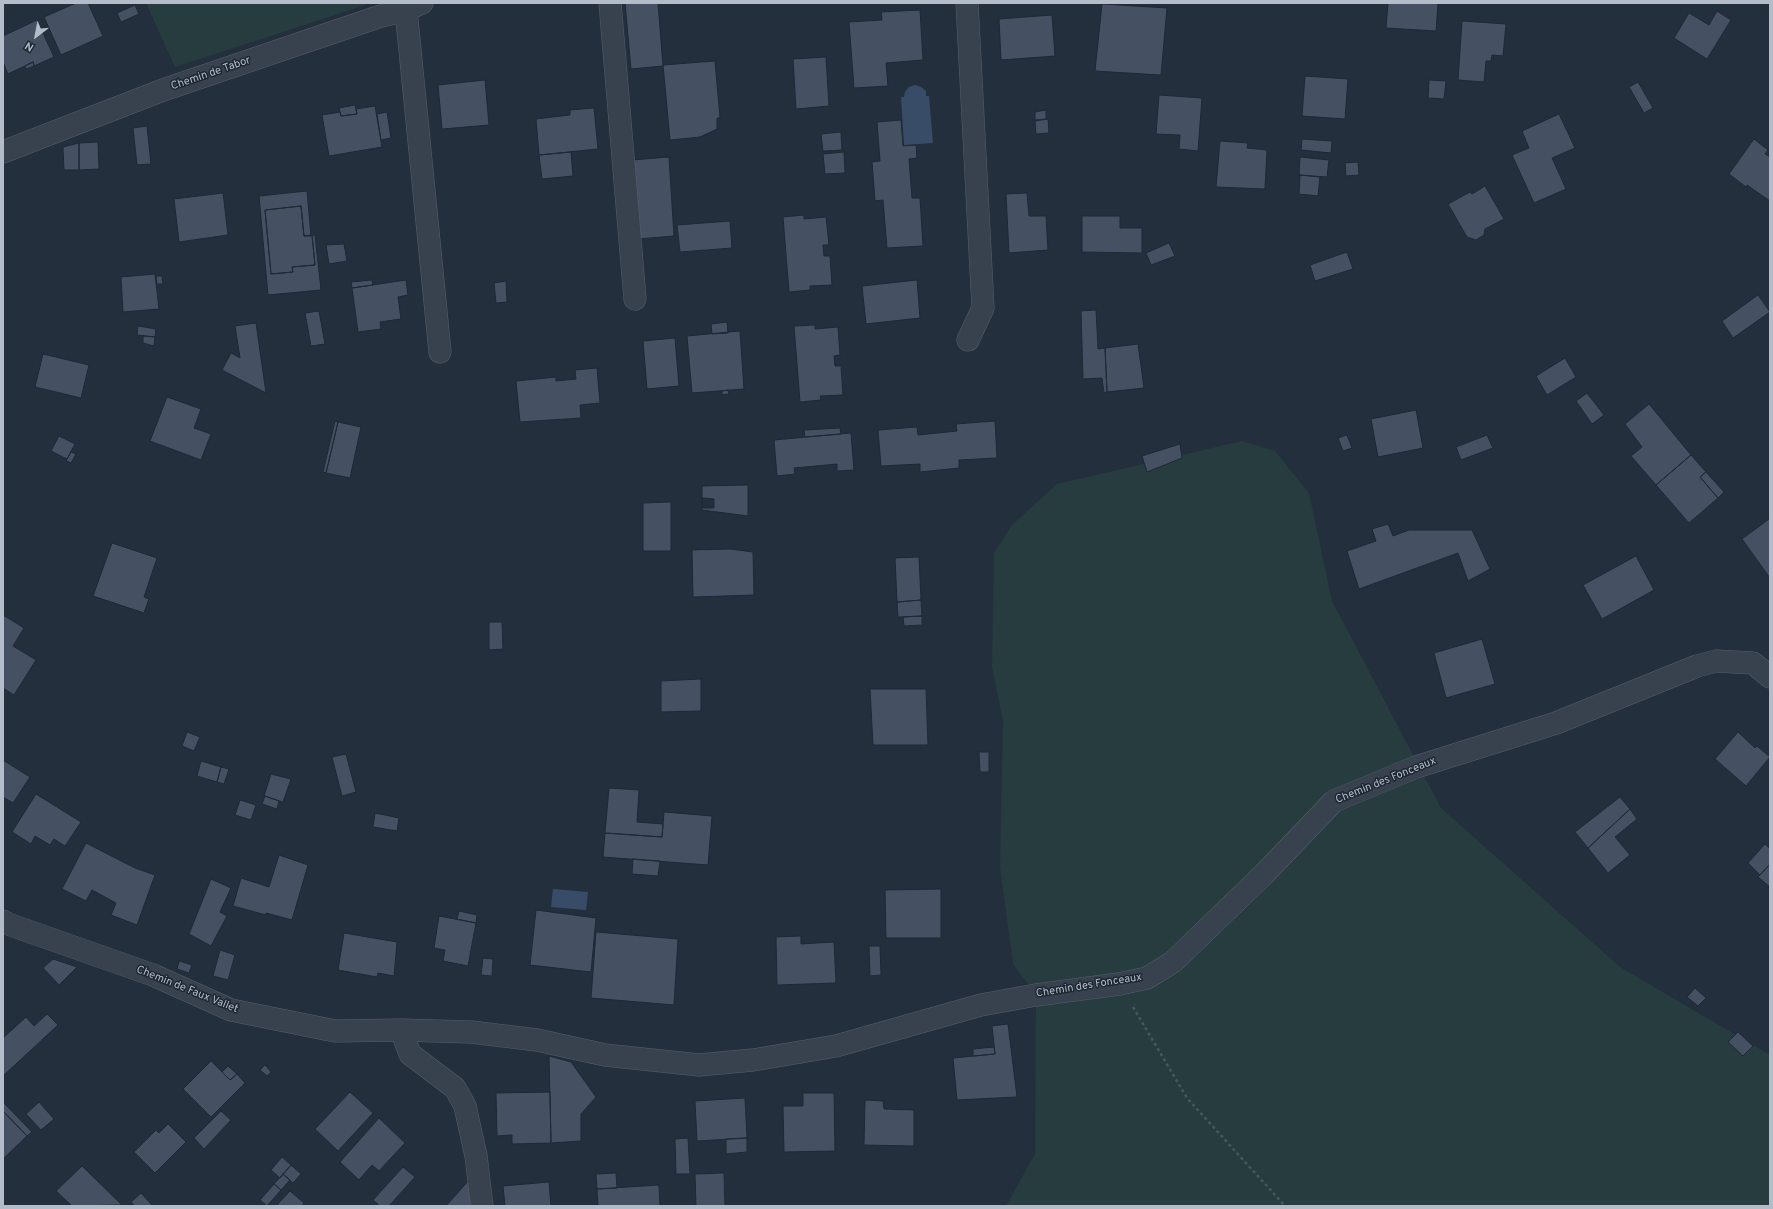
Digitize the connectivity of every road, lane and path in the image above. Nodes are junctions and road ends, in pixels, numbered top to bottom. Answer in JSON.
{"nodes":[{"id":1,"x":610,"y":3,"type":"edge"},
{"id":2,"x":967,"y":3,"type":"edge"},
{"id":3,"x":414,"y":6,"type":"edge"},
{"id":4,"x":380,"y":10,"type":"edge"},
{"id":5,"x":3,"y":152,"type":"edge"},
{"id":6,"x":635,"y":299,"type":"dead end"},
{"id":7,"x":968,"y":340,"type":"dead end"},
{"id":8,"x":440,"y":352,"type":"dead end"},
{"id":9,"x":1770,"y":677,"type":"edge"},
{"id":10,"x":3,"y":921,"type":"edge"},
{"id":11,"x":1119,"y":984,"type":"junction"},
{"id":12,"x":981,"y":1005,"type":"joint"},
{"id":13,"x":401,"y":1030,"type":"junction"},
{"id":14,"x":482,"y":1206,"type":"edge"},
{"id":15,"x":1285,"y":1206,"type":"edge"}],
"edges":[{"from":1,"to":6,"type":"street"},
{"from":2,"to":7,"type":"street"},
{"from":3,"to":4,"type":"street","name":"Chemin de Tabor"},
{"from":3,"to":8,"type":"street"},
{"from":4,"to":5,"type":"street","name":"Chemin de Tabor"},
{"from":9,"to":11,"type":"street","name":"Chemin des Fonceaux"},
{"from":10,"to":13,"type":"street","name":"Chemin de Faux Vallet"},
{"from":11,"to":12,"type":"street","name":"Chemin des Fonceaux"},
{"from":11,"to":15,"type":"path"},
{"from":12,"to":13,"type":"street","name":"Chemin de Faux Vallet"},
{"from":13,"to":14,"type":"street"}]}
